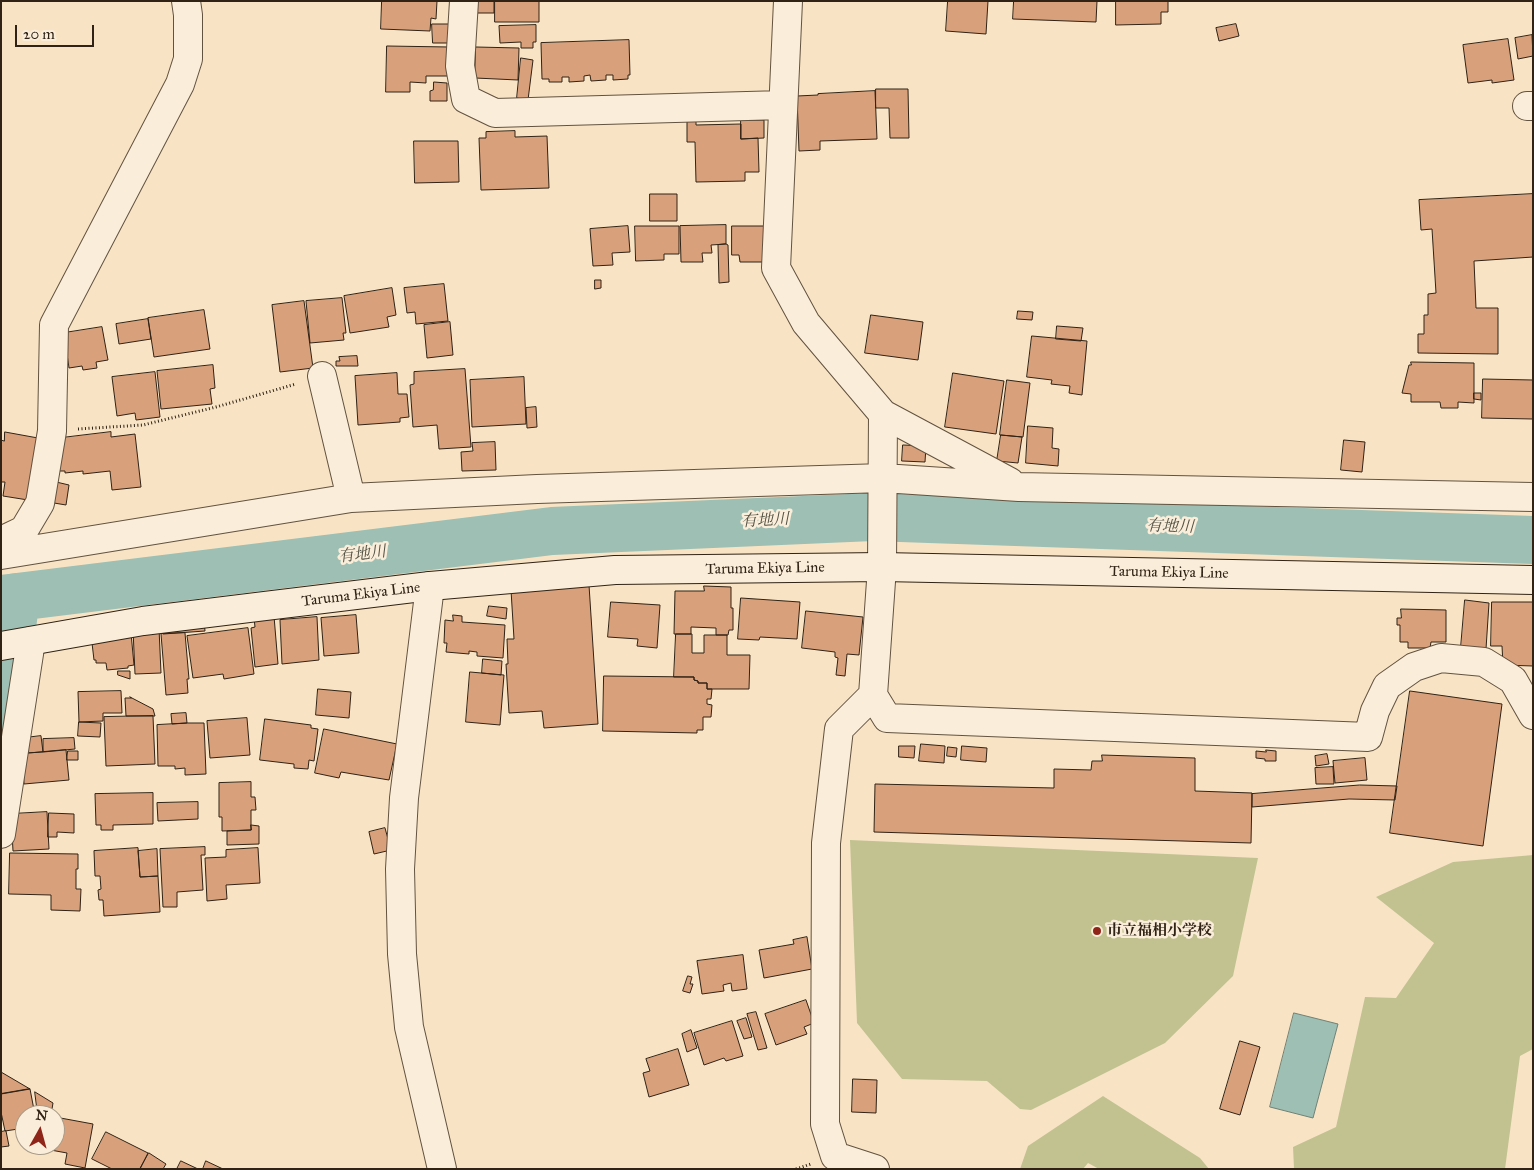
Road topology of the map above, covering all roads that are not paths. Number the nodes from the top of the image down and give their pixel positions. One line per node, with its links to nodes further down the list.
1 (186, 1): 11 (street)
2 (464, 1): 4 (street)
3 (788, 1): 4 (street)
4 (783, 105): 6 (street)
5 (322, 376): 10 (street)
6 (883, 414): 7 (street); 8 (street)
7 (884, 478): 8 (street); 10 (street); 13 (street)
8 (1019, 487): 9 (street)
9 (1533, 497)
10 (351, 498): 12 (street)
11 (1, 541)
12 (1, 555)
13 (882, 567): 14 (street, Taruma Ekiya Line); 15 (street, Taruma Ekiya Line); 17 (street)
14 (1533, 580)
15 (430, 586): 16 (street, Taruma Ekiya Line); 20 (street)
16 (19, 643): 19 (street)
17 (873, 696): 18 (street); 21 (street)
18 (1533, 714)
19 (1, 834)
20 (442, 1169)
21 (874, 1169)

